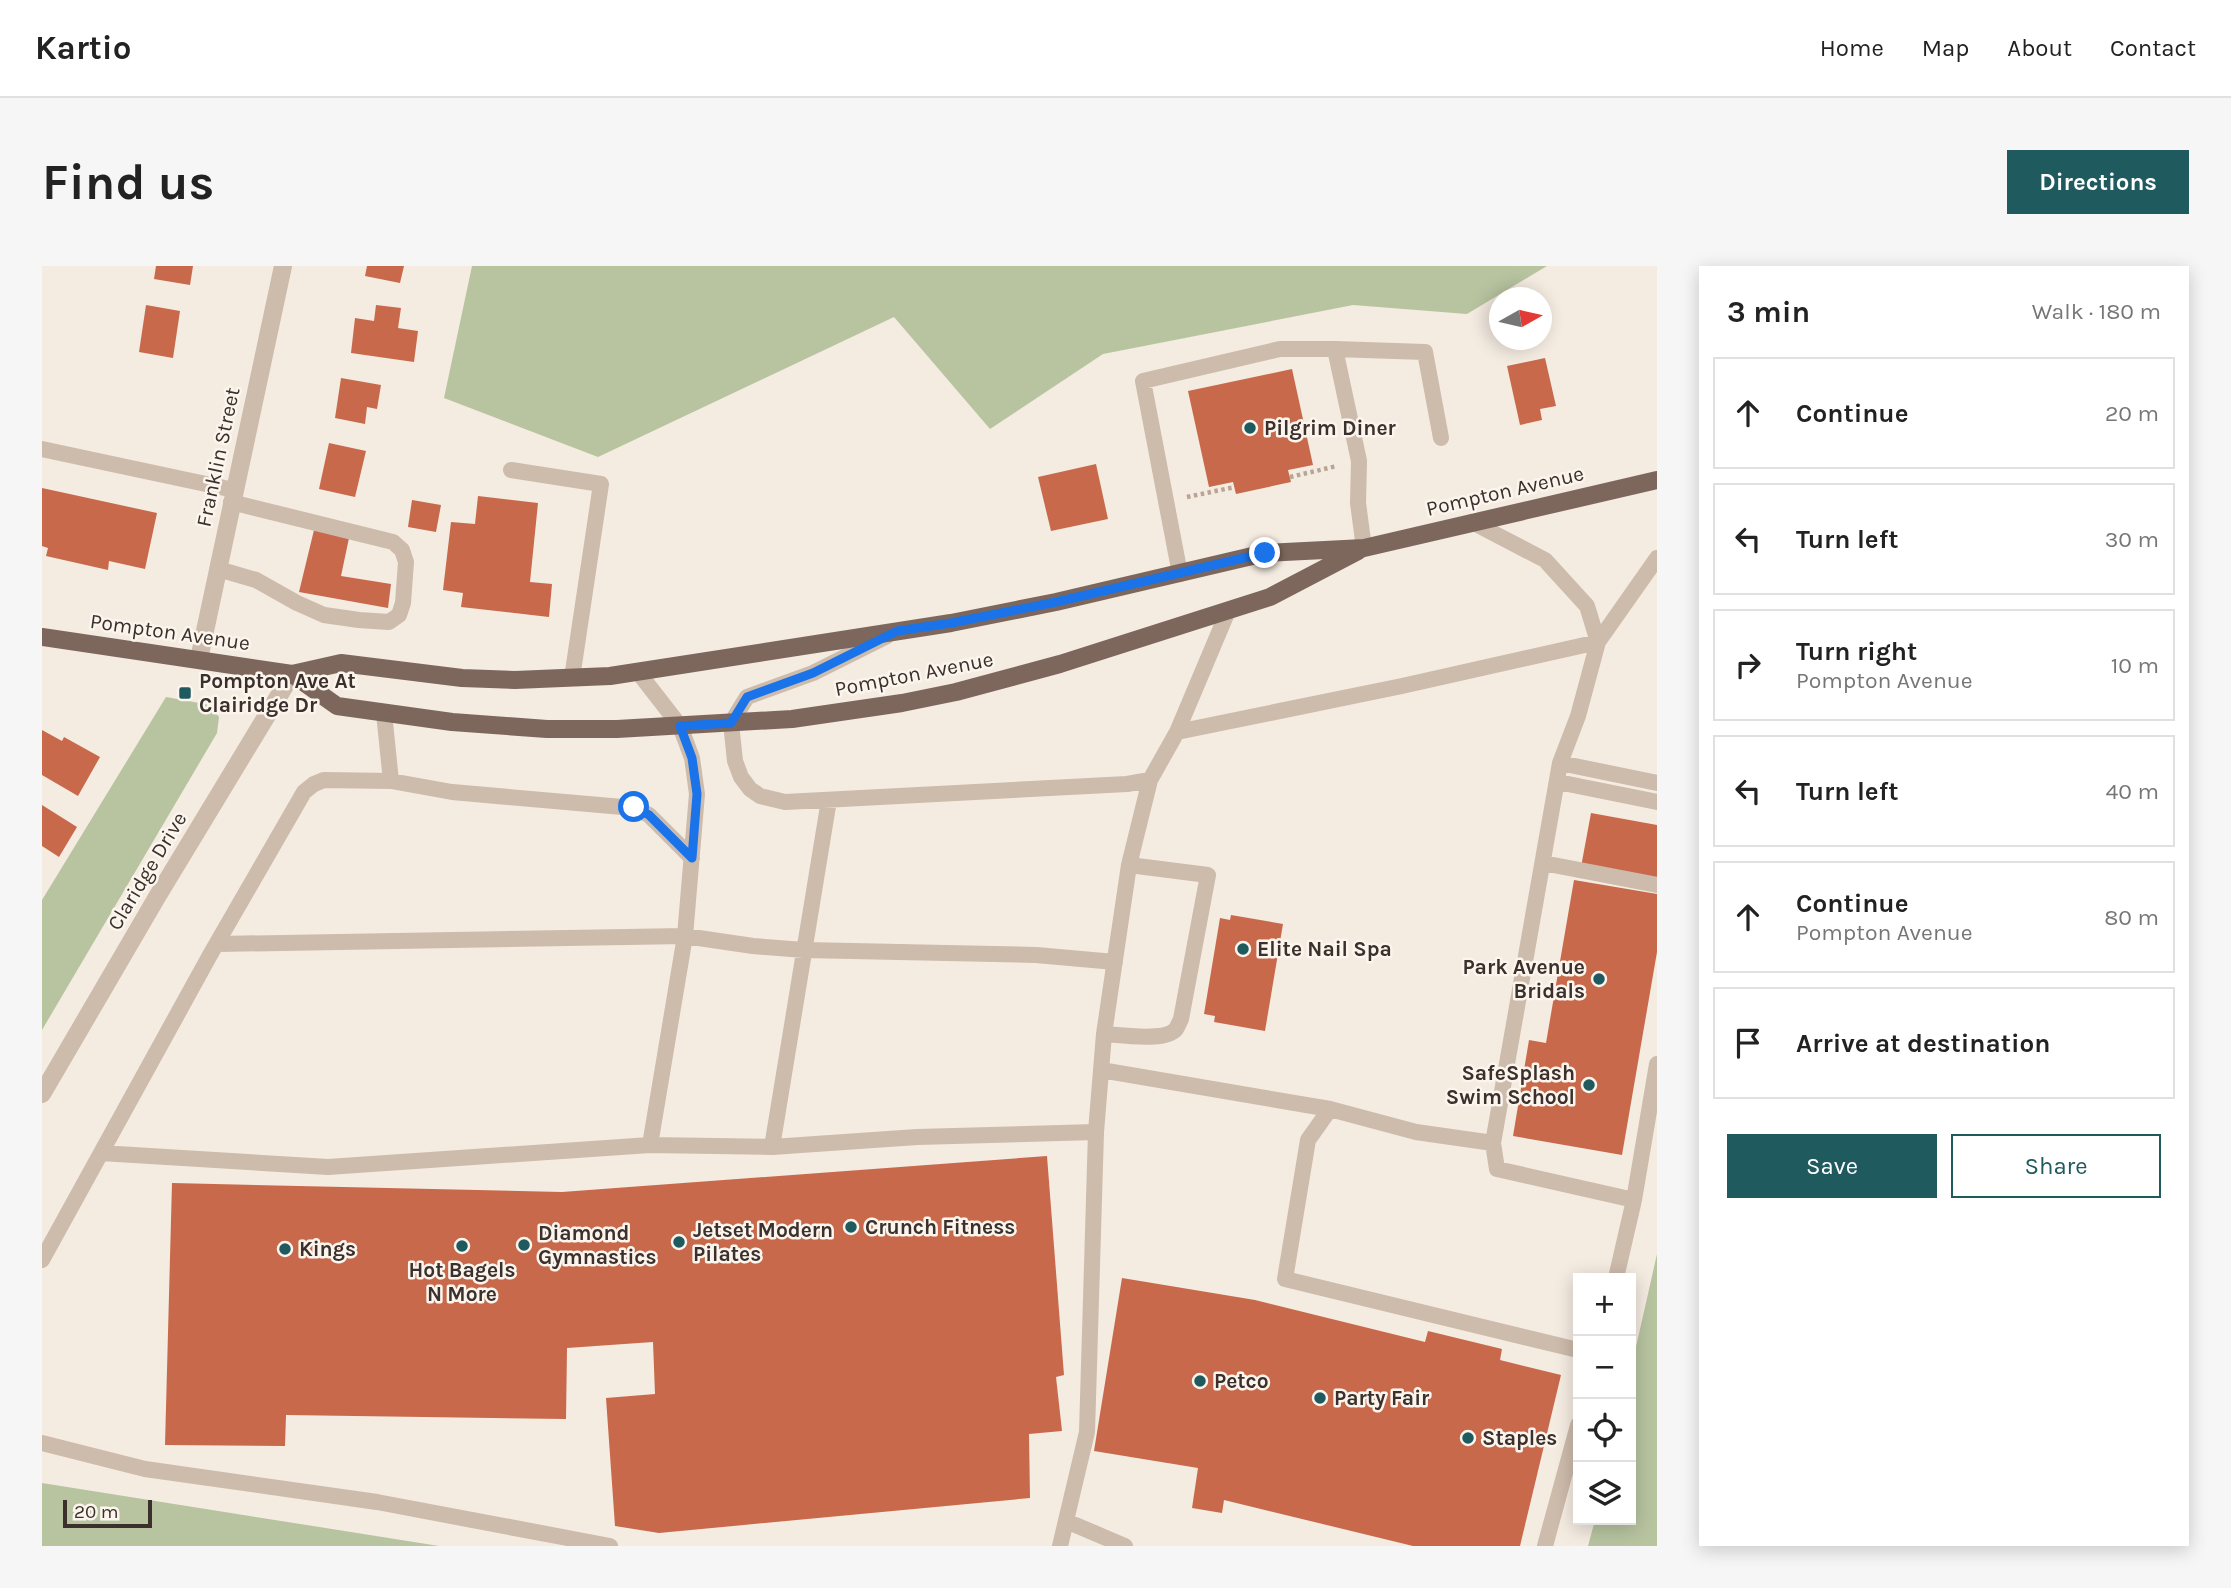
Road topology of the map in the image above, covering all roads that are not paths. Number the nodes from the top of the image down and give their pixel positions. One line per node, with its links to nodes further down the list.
1 (283, 266): 7 (street, Franklin Street)
2 (1335, 349): 3 (lane); 9 (lane); 12 (lane)
3 (1441, 438)
4 (42, 449): 7 (lane)
5 (511, 470): 20 (lane)
6 (1657, 480): 8 (main road, Pompton Avenue)
7 (233, 496): 11 (street, Franklin Street); 11 (lane)
8 (1472, 522): 9 (main road, Pompton Avenue); 16 (lane)
9 (1364, 548): 12 (main road, Pompton Avenue); 13 (main road, Pompton Avenue)
10 (1657, 558): 16 (lane)
11 (218, 569): 17 (street, Franklin Street)
12 (1180, 574): 14 (main road, Pompton Avenue)
13 (1228, 611): 22 (main road, Pompton Avenue); 24 (lane)
14 (897, 631): 18 (main road, Pompton Avenue); 22 (lane)
15 (42, 637): 17 (main road, Pompton Avenue)
16 (1598, 642): 24 (lane); 25 (lane)
17 (199, 659): 19 (main road, Pompton Avenue)
18 (638, 672): 20 (main road, Pompton Avenue); 23 (lane)
19 (292, 674): 20 (main road, Pompton Avenue); 21 (main road, Pompton Avenue); 43 (street, Claridge Drive)
20 (572, 678)
21 (384, 713): 23 (main road, Pompton Avenue); 27 (lane)
22 (731, 723): 23 (main road, Pompton Avenue); 30 (lane)
23 (680, 726): 32 (lane)
24 (1177, 732): 26 (lane)
25 (1560, 763): 28 (lane); 29 (lane)
26 (1150, 780): 30 (lane); 34 (lane)
27 (391, 781): 32 (lane); 37 (lane)
28 (1558, 782): 31 (lane); 33 (lane)
29 (1657, 783)
30 (829, 800): 38 (lane)
31 (1657, 802)
32 (692, 858): 36 (lane)
33 (1543, 863): 35 (lane); 46 (lane)
34 (1129, 865): 39 (lane); 40 (lane)
35 (1657, 885)
36 (685, 936): 37 (lane); 38 (lane); 47 (lane)
37 (218, 944): 49 (lane)
38 (804, 950): 39 (lane); 48 (lane)
39 (1115, 962): 40 (lane)
40 (1104, 1034): 42 (lane)
41 (1657, 1064): 50 (lane)
42 (1101, 1070): 44 (lane); 45 (lane)
43 (42, 1094)
44 (1330, 1109): 46 (lane); 53 (lane)
45 (1096, 1132): 48 (lane); 56 (lane)
46 (1493, 1143): 50 (lane)
47 (650, 1145): 48 (lane); 49 (lane)
48 (772, 1147)
49 (101, 1153): 51 (lane)
50 (1634, 1200): 52 (lane)
51 (42, 1260)
52 (1617, 1273)
53 (1573, 1349)
54 (42, 1443): 57 (lane)
55 (1573, 1443): 60 (lane)
56 (1066, 1521): 58 (lane); 59 (lane)
57 (610, 1546)
58 (1060, 1546)
59 (1125, 1546)
60 (1545, 1546)

